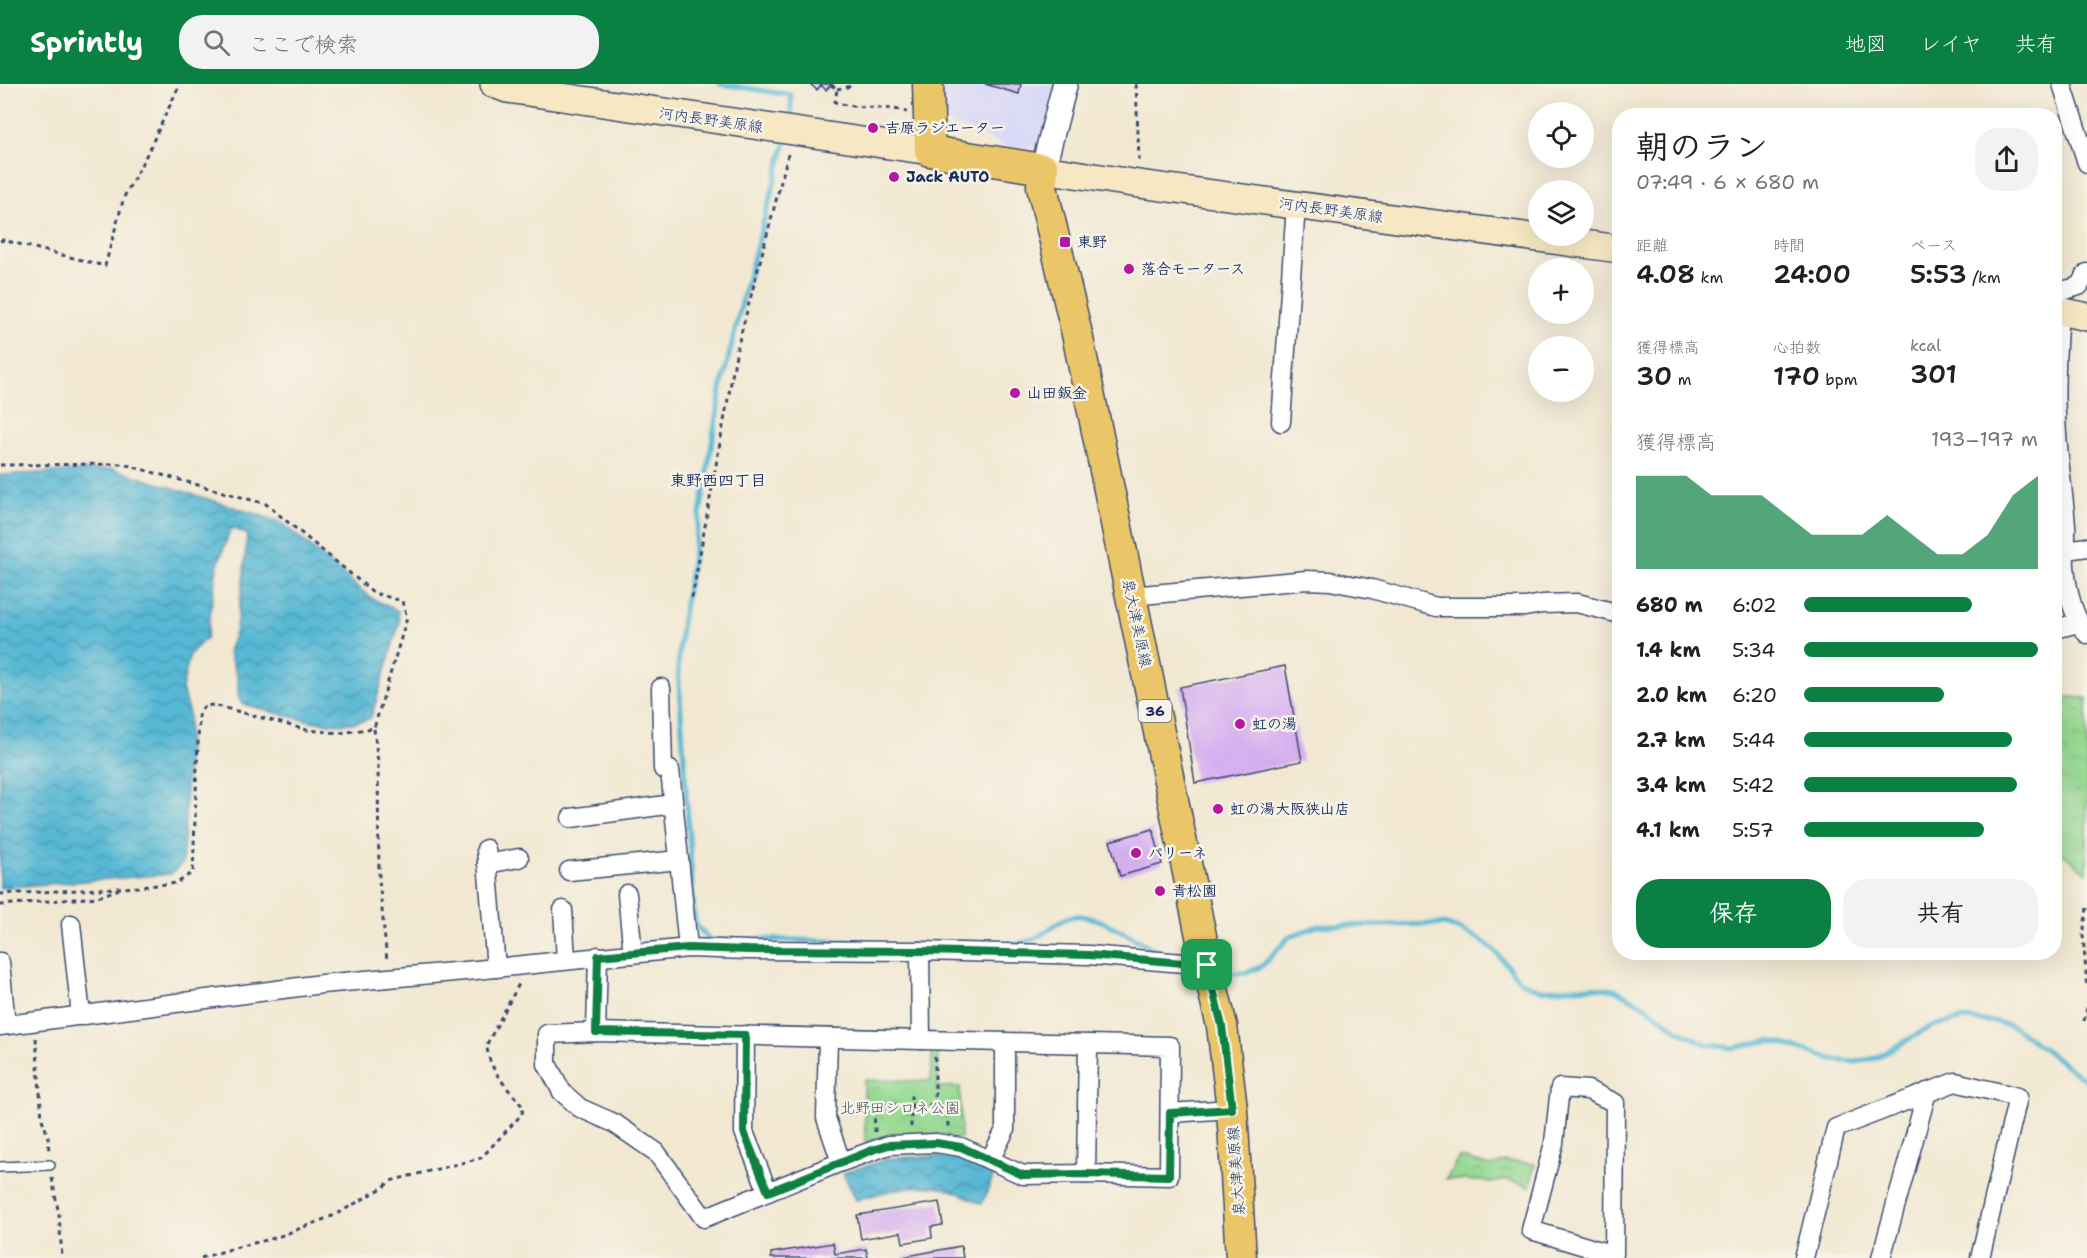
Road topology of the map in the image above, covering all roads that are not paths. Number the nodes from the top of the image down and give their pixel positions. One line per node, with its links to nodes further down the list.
1 (494, 84): 5 (main road, 河内長野美原線)
2 (928, 84): 5 (main road)
3 (1065, 84): 7 (street)
4 (2062, 84): 6 (street)
5 (930, 151): 7 (main road)
6 (2087, 163)
7 (1043, 169): 8 (main road, 河内長野美原線); 18 (main road, 泉大津美原線 / 36)
8 (1296, 205): 9 (main road, 河内長野美原線); 14 (street)
9 (1612, 248)
10 (2084, 281): 11 (street)
11 (2062, 291)
12 (2062, 307): 13 (main road)
13 (2087, 317)
14 (1281, 422)
15 (2062, 490): 17 (street)
16 (2087, 547): 17 (street)
17 (2066, 550): 20 (street)
18 (1131, 596): 19 (street); 37 (main road, 泉大津美原線 / 36)
19 (1612, 612)
20 (2082, 628): 21 (street)
21 (2062, 629)
22 (661, 688): 23 (street)
23 (673, 804): 24 (street); 26 (street)
24 (571, 818)
25 (519, 858): 38 (street)
26 (679, 860): 27 (street); 31 (street)
27 (569, 871)
28 (627, 894): 33 (street)
29 (563, 910): 35 (street)
30 (67, 936): 39 (street)
31 (688, 948): 32 (street); 33 (street)
32 (920, 951): 37 (street); 44 (street)
33 (633, 954): 34 (street)
34 (598, 956): 35 (street); 41 (street)
35 (566, 960): 38 (street)
36 (0, 962): 40 (street)
37 (1207, 965): 48 (main road, 泉大津美原線 / 36)
38 (496, 968): 39 (street)
39 (81, 1016): 40 (street)
40 (3, 1025)
41 (596, 1032): 42 (street); 55 (street)
42 (745, 1035): 43 (street); 55 (street)
43 (828, 1038): 44 (street); 51 (street)
44 (928, 1040): 45 (street)
45 (1005, 1042): 46 (street); 50 (street)
46 (1088, 1044): 49 (street); 54 (street)
47 (1927, 1092): 58 (street); 59 (street); 60 (street)
48 (1232, 1109): 49 (street); 57 (main road, 泉大津美原線 / 36)
49 (1170, 1113): 54 (street)
50 (990, 1160): 51 (street); 54 (street)
51 (842, 1161): 55 (street)
52 (50, 1165): 53 (lane)
53 (0, 1167)
54 (1086, 1174)
55 (768, 1192)
56 (1569, 1250): 56 (street)
57 (1241, 1258)
58 (1804, 1258)
59 (1881, 1258)
60 (1980, 1258)

